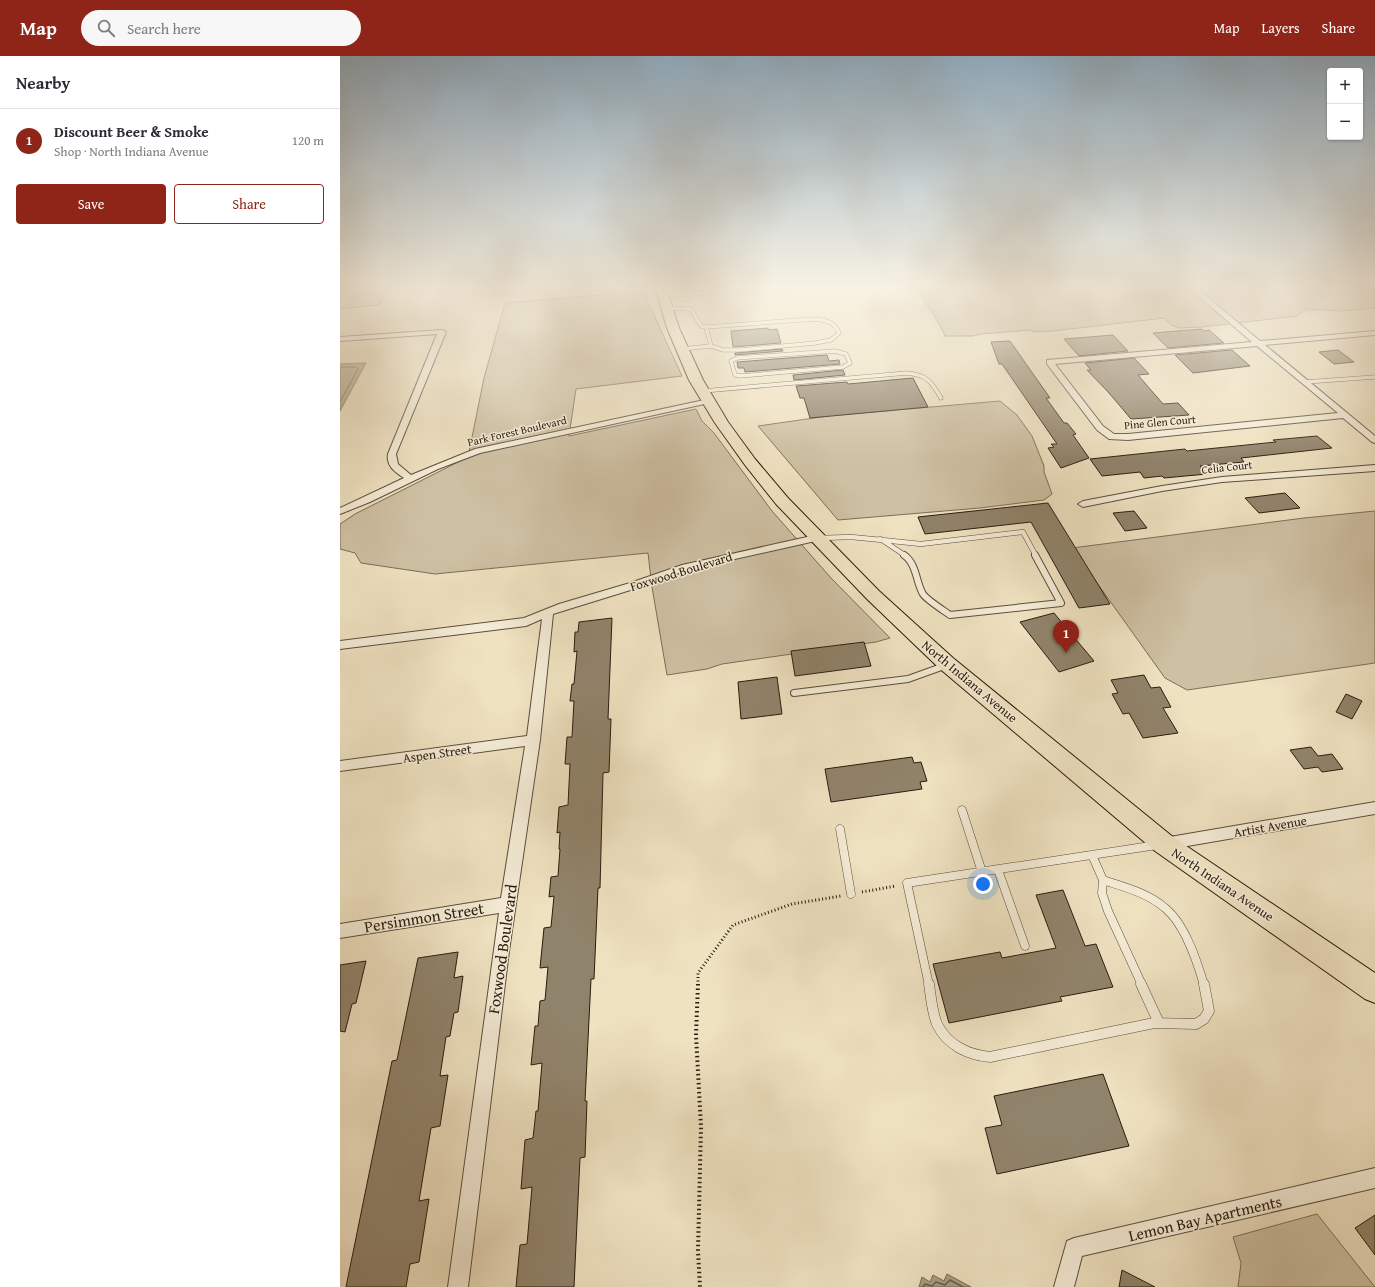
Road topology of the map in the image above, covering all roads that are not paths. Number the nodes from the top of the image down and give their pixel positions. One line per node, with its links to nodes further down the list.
1 (437, 344): 17 (street)
2 (680, 344): 7 (main road, North Indiana Avenue)
3 (800, 344): 6 (lane)
4 (1242, 344): 14 (street, Pine Glen Court)
5 (1260, 344): 10 (street)
6 (711, 346): 7 (lane)
7 (682, 349): 12 (main road, North Indiana Avenue)
8 (767, 374): 8 (lane); 11 (lane)
9 (1375, 377): 10 (lane)
10 (1305, 382): 14 (street)
11 (769, 384): 12 (lane); 13 (lane)
12 (706, 396): 17 (street, Park Forest Boulevard); 20 (main road, North Indiana Avenue)
13 (941, 398)
14 (1345, 415): 15 (street)
15 (1375, 440)
16 (1375, 468): 18 (street, Celia Court)
17 (410, 478): 19 (street, Park Forest Boulevard)
18 (1083, 504)
19 (340, 511)
20 (816, 538): 21 (lane); 22 (street, Foxwood Boulevard); 24 (main road, North Indiana Avenue)
21 (880, 540): 21 (lane)
22 (548, 612): 23 (street, Foxwood Boulevard); 26 (street, Foxwood Boulevard)
23 (340, 645)
24 (948, 664): 25 (lane); 31 (main road, North Indiana Avenue)
25 (794, 693)
26 (534, 740): 27 (street, Aspen Street); 37 (street, Foxwood Boulevard)
27 (340, 766)
28 (1375, 808): 31 (street, Artist Avenue)
29 (962, 810): 34 (lane)
30 (840, 829): 36 (lane)
31 (1164, 844): 32 (lane); 40 (main road, North Indiana Avenue)
32 (1092, 855): 33 (lane); 35 (lane)
33 (998, 870): 34 (lane); 39 (lane)
34 (982, 872): 41 (lane)
35 (1102, 880): 41 (lane); 41 (lane)
36 (851, 894)
37 (508, 904): 38 (street, Persimmon Street); 43 (street, Foxwood Boulevard)
38 (340, 931)
39 (1025, 946)
40 (1375, 988)
41 (1158, 1023)
42 (1375, 1178): 44 (street, Lemon Bay Apartments)
43 (458, 1287)
44 (1064, 1287)

